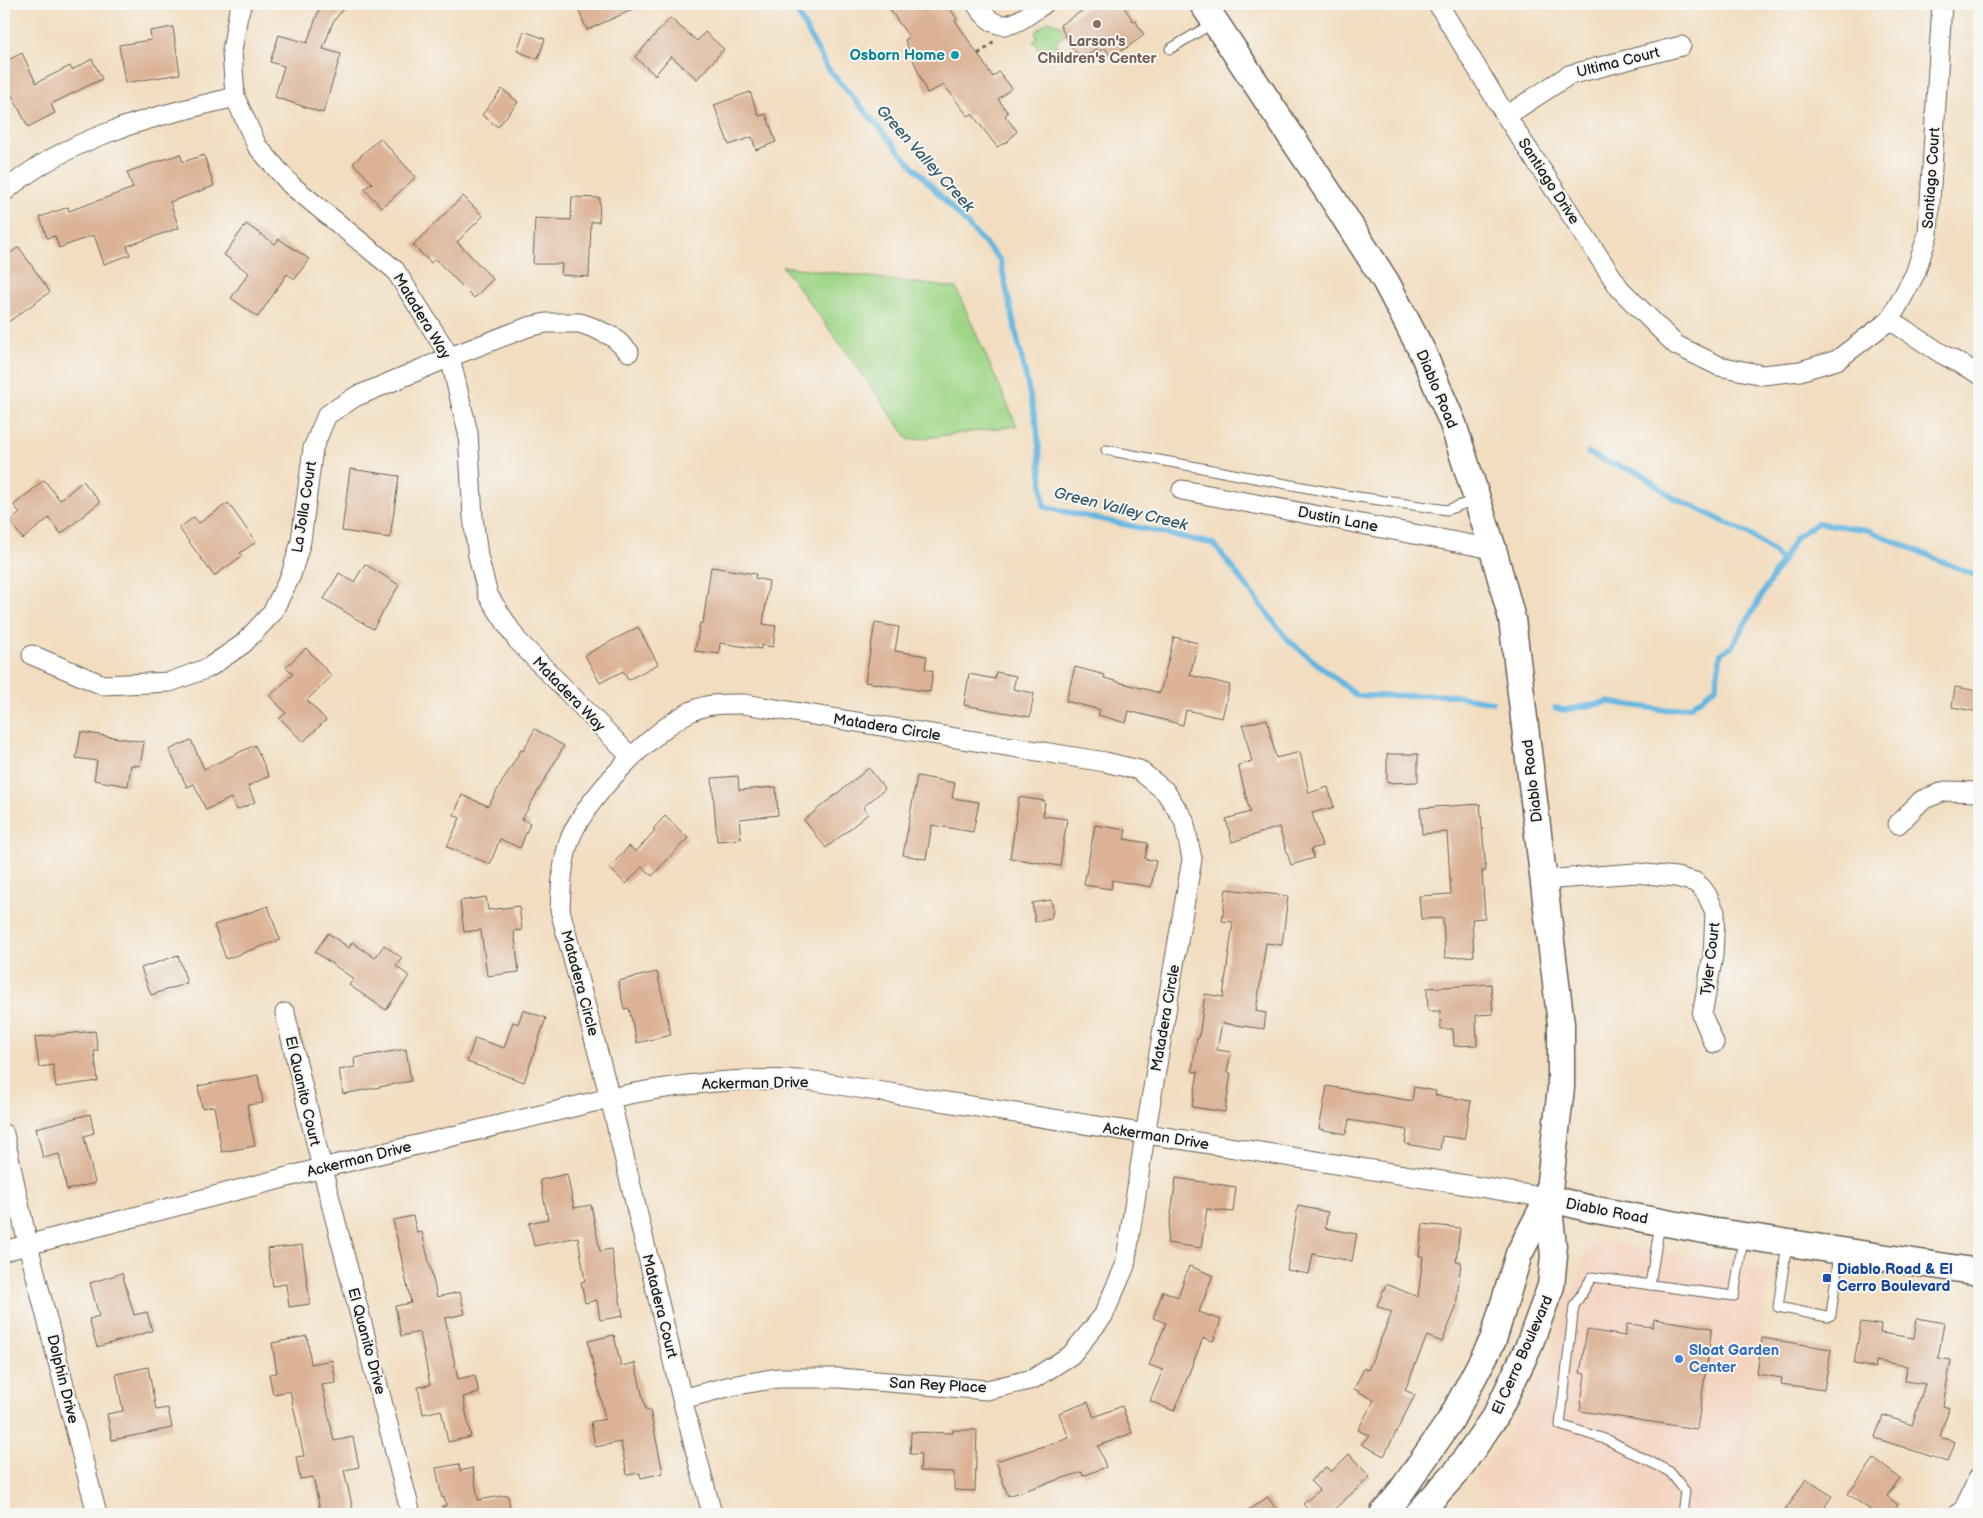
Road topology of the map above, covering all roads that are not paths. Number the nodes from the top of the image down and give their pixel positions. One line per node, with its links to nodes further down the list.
1 (242, 4): 9 (street, Matadera Way)
2 (976, 4): 3 (street)
3 (1044, 4)
4 (1438, 4): 10 (street, Santiago Drive)
5 (1942, 4): 12 (street, Santiago Court)
6 (1209, 13): 8 (lane); 19 (street, Diablo Road)
7 (1681, 46): 10 (street, Ultima Court)
8 (1170, 49)
9 (235, 97): 11 (street); 15 (street, Matadera Way)
10 (1506, 116): 13 (street, Santiago Drive)
11 (4, 192)
12 (1890, 320): 13 (street, Santiago Court); 16 (street)
13 (1676, 346)
14 (629, 352): 15 (street, La Jolla Court)
15 (450, 357): 21 (street, La Jolla Court); 22 (street, Matadera Way)
16 (1979, 374)
17 (1106, 450): 19 (lane)
18 (1182, 490): 20 (street, Dustin Lane)
19 (1477, 499): 20 (street, Diablo Road)
20 (1493, 549): 25 (street, Diablo Road)
21 (32, 655)
22 (631, 757): 28 (street, Matadera Circle); 30 (street, Matadera Circle)
23 (1979, 792): 24 (street)
24 (1898, 824)
25 (1543, 880): 27 (street, Tyler Court); 32 (street, Diablo Road)
26 (284, 1013): 31 (street, El Quanito Court)
27 (1714, 1043)
28 (610, 1098): 30 (street, Ackerman Drive); 31 (street, Ackerman Drive); 41 (street, Matadera Court)
29 (4, 1134): 36 (street, Dolphin Drive)
30 (1145, 1135): 32 (street, Ackerman Drive); 41 (street, San Rey Place)
31 (322, 1168): 36 (street, Ackerman Drive); 44 (street, El Quanito Drive)
32 (1548, 1198): 33 (street, Diablo Road); 46 (street); 47 (street, El Cerro Boulevard)
33 (1660, 1222): 34 (street, Diablo Road); 40 (lane)
34 (1744, 1237): 35 (street, Diablo Road); 40 (lane)
35 (1788, 1243): 38 (street, Diablo Road); 38 (lane)
36 (28, 1245): 37 (street, Ackerman Drive); 43 (street, Dolphin Drive)
37 (4, 1251)
38 (1839, 1251): 39 (street, Diablo Road)
39 (1979, 1272)
40 (1650, 1285): 48 (lane)
41 (682, 1399): 45 (street, Matadera Court)
42 (1979, 1477): 49 (street)
43 (97, 1514)
44 (411, 1514)
45 (712, 1514)
46 (1383, 1514)
47 (1418, 1514)
48 (1682, 1514)
49 (1957, 1514)

